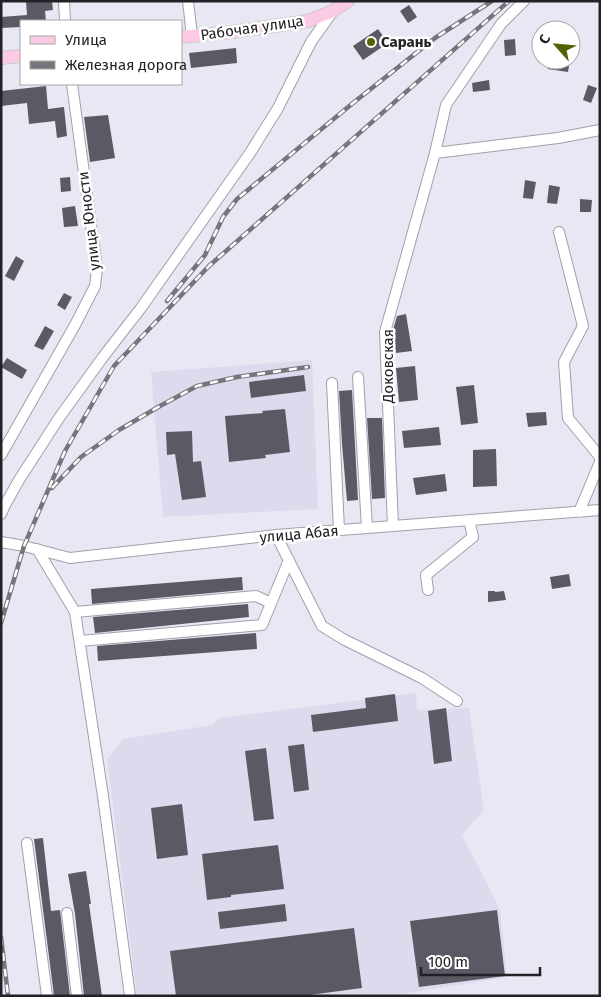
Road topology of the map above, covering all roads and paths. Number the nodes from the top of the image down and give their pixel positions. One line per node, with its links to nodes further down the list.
1 (64, 1): 6 (street)
2 (188, 1): 7 (street)
3 (348, 1): 5 (main road, Рабочая улица)
4 (524, 1): 12 (street, Доковская)
5 (333, 11): 7 (main road, Рабочая улица); 21 (street)
6 (65, 20)
7 (186, 36)
8 (20, 56): 9 (main road)
9 (1, 58)
10 (72, 85): 16 (street, улица Юности)
11 (600, 130): 12 (street)
12 (436, 153): 23 (street, Доковская)
13 (559, 232): 17 (street)
14 (358, 378): 24 (street)
15 (332, 383): 25 (street)
16 (1, 454)
17 (600, 457)
18 (600, 462): 20 (street)
19 (600, 510): 20 (street, улица Абая)
20 (579, 512): 22 (street, улица Абая)
21 (1, 514)
22 (469, 520): 23 (street, улица Абая); 30 (street)
23 (393, 526): 24 (street, улица Абая)
24 (367, 528): 25 (street, улица Абая)
25 (339, 530): 26 (street, улица Абая)
26 (276, 535): 28 (street, улица Абая); 29 (street)
27 (1, 542): 28 (street, улица Абая)
28 (37, 549): 32 (street)
29 (289, 560): 31 (street); 34 (street)
30 (428, 590)
31 (271, 603): 32 (street); 33 (street)
32 (75, 612): 33 (street)
33 (80, 641): 39 (street)
34 (457, 701)
35 (27, 844): 37 (street)
36 (67, 913): 38 (street)
37 (47, 996)
38 (77, 996)
39 (130, 996)

